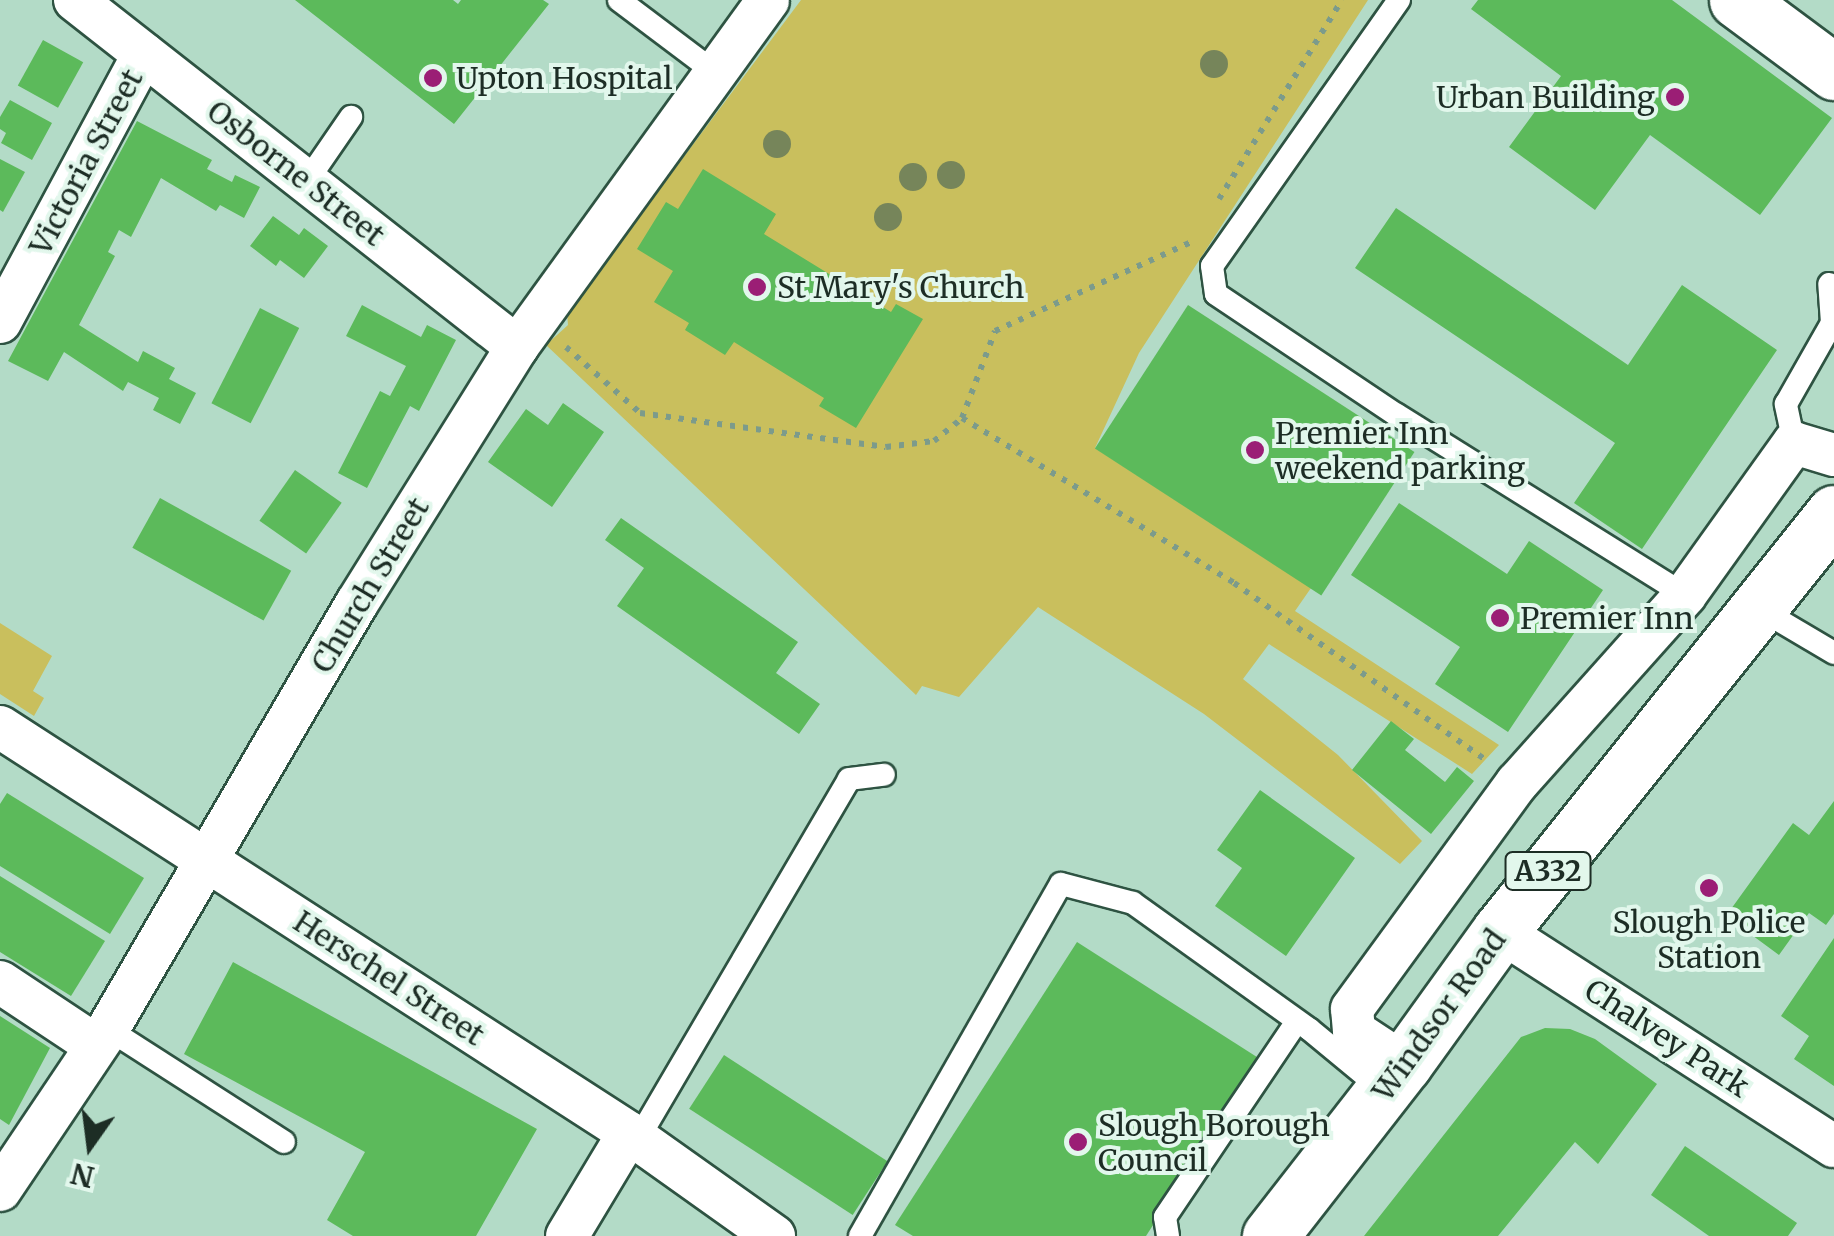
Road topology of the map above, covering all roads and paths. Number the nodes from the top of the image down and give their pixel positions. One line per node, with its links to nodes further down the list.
1 (75, 0): 7 (street, Osborne Street)
2 (619, 0): 9 (lane)
3 (768, 0): 9 (street, Church Street)
4 (1342, 0): 12 (path)
5 (1399, 0): 21 (lane)
6 (1737, 0): 8 (main road)
7 (144, 54): 11 (street, Osborne Street); 15 (street, Victoria Street)
8 (1834, 72)
9 (716, 73): 16 (street, Church Street)
10 (351, 117): 11 (lane)
11 (306, 182): 16 (street, Osborne Street)
12 (1216, 204)
13 (1197, 239): 17 (path)
14 (1829, 284): 18 (lane)
15 (0, 322)
16 (537, 343): 17 (path); 27 (street, Church Street)
17 (962, 418): 26 (path)
18 (1794, 443): 19 (street); 21 (street)
19 (1834, 456)
20 (1827, 537): 22 (main road, Windsor Road / A332)
21 (1684, 594): 26 (street)
22 (1758, 608): 23 (lane); 28 (main road, Windsor Road / A332)
23 (1834, 652)
24 (0, 727): 27 (street, Herschel Street)
25 (884, 775): 33 (lane)
26 (1517, 783): 32 (street)
27 (208, 862): 31 (street, Church Street); 33 (street, Herschel Street)
28 (1500, 931): 32 (main road, Windsor Road / A332); 35 (street, Chalvey Park)
29 (0, 982): 31 (street)
30 (1297, 1021): 32 (lane); 39 (lane); 40 (lane)
31 (102, 1037): 34 (lane); 36 (street, Church Street)
32 (1394, 1078): 41 (main road, Windsor Road / A332)
33 (634, 1136): 37 (street); 38 (street, Herschel Street)
34 (284, 1142)
35 (1834, 1146)
36 (0, 1190)
37 (567, 1236)
38 (774, 1236)
39 (860, 1236)
40 (1168, 1236)
41 (1270, 1236)

